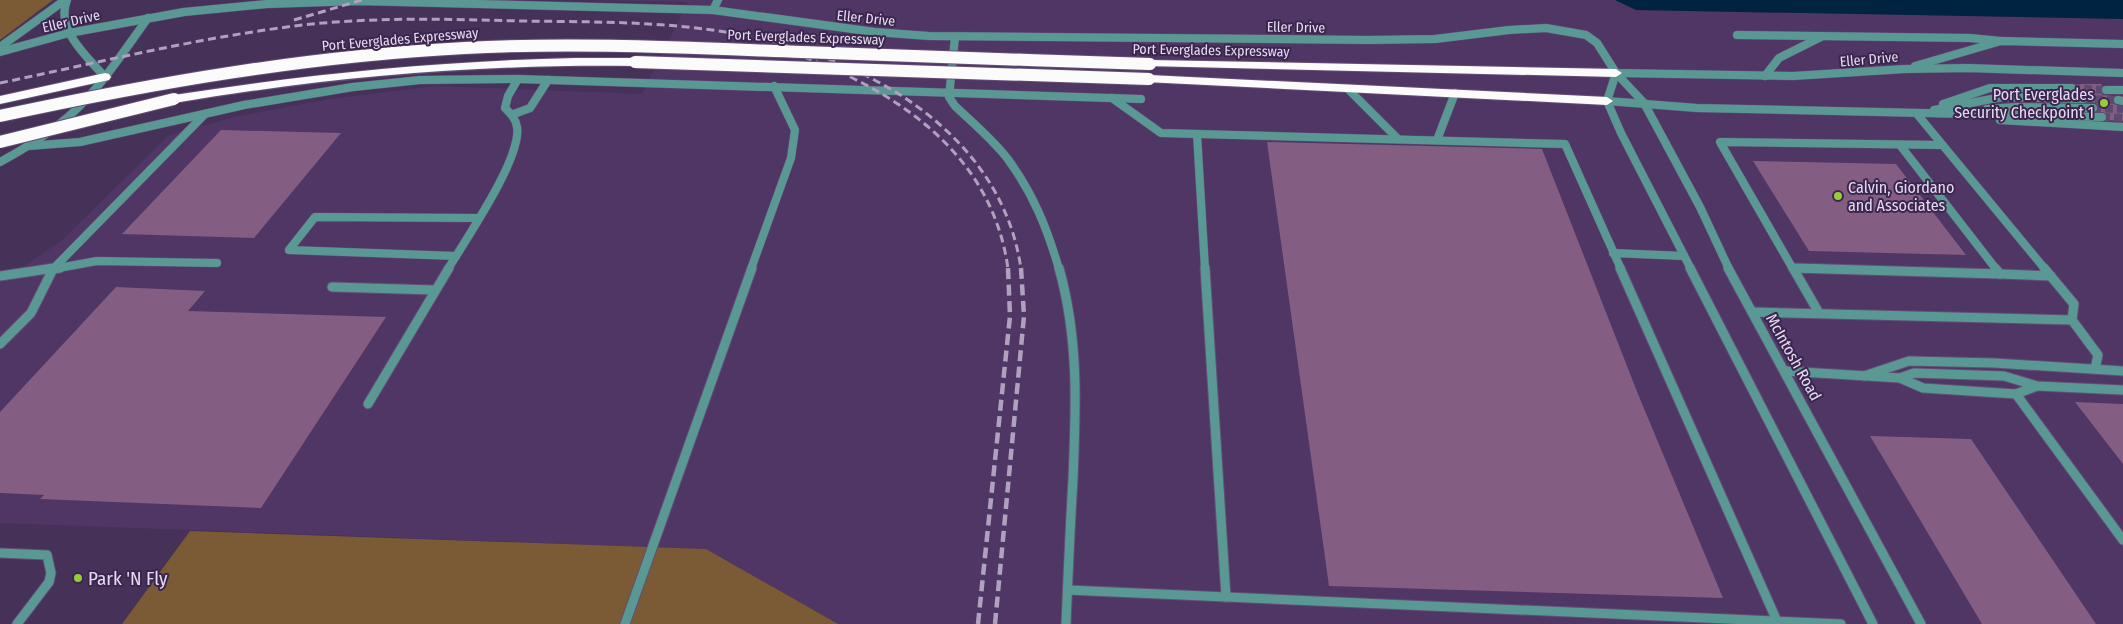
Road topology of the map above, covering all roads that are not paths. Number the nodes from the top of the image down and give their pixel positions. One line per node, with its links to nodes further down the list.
1 (66, 0): 5 (street); 11 (street)
2 (718, 0): 3 (street)
3 (713, 10): 4 (street, Eller Drive); 7 (street, Eller Drive)
4 (148, 18): 5 (street, Eller Drive); 17 (street)
5 (69, 33): 12 (street, Eller Drive); 17 (street)
6 (1737, 35): 8 (street)
7 (955, 36): 14 (street, Eller Drive); 25 (street)
8 (1824, 36): 9 (street); 16 (street)
9 (2001, 41): 10 (street); 13 (street)
10 (2123, 44)
11 (0, 47)
12 (0, 52)
13 (1905, 69): 15 (street, Eller Drive); 16 (street, Eller Drive)
14 (1616, 73): 16 (street, Eller Drive); 32 (street); 33 (street, Eller Drive); 38 (highway, Port Everglades Expressway, bridge)
15 (2123, 73)
16 (1765, 76)
17 (105, 77): 31 (highway); 48 (street)
18 (518, 79): 19 (street); 35 (street); 36 (street)
19 (548, 80): 20 (street); 36 (street)
20 (774, 86): 25 (street); 81 (street)
21 (2072, 88): 37 (street)
22 (1348, 90): 26 (highway, Port Everglades Expressway); 28 (highway, Port Everglades Expressway, bridge); 43 (street)
23 (2106, 90): 24 (street)
24 (2123, 90)
25 (948, 92): 27 (street); 77 (street)
26 (1455, 93): 32 (highway, Port Everglades Expressway); 44 (street)
27 (1112, 98): 29 (street); 42 (street)
28 (174, 99): 41 (highway, Port Everglades Expressway, bridge); 45 (highway, bridge)
29 (1141, 99)
30 (2083, 99): 37 (street)
31 (0, 100)
32 (1606, 101): 33 (street); 53 (street)
33 (1644, 104): 37 (street); 62 (street, McIntosh Road)
34 (2093, 108): 37 (street)
35 (205, 114): 48 (street); 56 (street)
36 (514, 114): 50 (street)
37 (1917, 114): 39 (street); 40 (street); 47 (street)
38 (0, 116)
39 (2102, 117)
40 (2123, 127)
41 (0, 134)
42 (1197, 134): 43 (street); 78 (street)
43 (1398, 139): 44 (street)
44 (1437, 140): 51 (street)
45 (0, 142)
46 (1900, 145): 47 (street); 55 (street); 57 (street)
47 (1942, 145): 59 (street)
48 (28, 146): 49 (street)
49 (0, 162)
50 (478, 218): 52 (street); 52 (street)
51 (1613, 253): 53 (street); 79 (street)
52 (456, 256): 61 (street)
53 (1684, 256): 84 (street)
54 (217, 263): 56 (street)
55 (1793, 268): 57 (street); 63 (street)
56 (53, 269): 58 (street); 65 (street)
57 (2000, 274): 59 (street)
58 (0, 276)
59 (2051, 276): 64 (street)
60 (332, 287): 61 (street)
61 (435, 290): 74 (street)
62 (1752, 312): 63 (street); 67 (street, McIntosh Road)
63 (1819, 313): 64 (street)
64 (2072, 320): 66 (street)
65 (0, 344)
66 (2095, 369): 68 (street); 69 (street)
67 (1784, 371): 69 (street); 85 (street, McIntosh Road)
68 (2123, 371)
69 (1864, 376): 70 (street)
70 (1900, 378): 71 (street); 73 (street)
71 (2037, 386): 72 (street); 73 (street)
72 (2123, 390)
73 (2016, 394): 75 (street)
74 (368, 404)
75 (2123, 540)
76 (0, 553): 80 (street)
77 (1068, 590): 78 (street); 82 (street)
78 (1226, 597): 79 (street)
79 (1777, 621): 83 (street)
80 (17, 624)
81 (625, 624)
82 (1066, 624)
83 (1841, 624)
84 (1873, 624)
85 (1921, 624)

